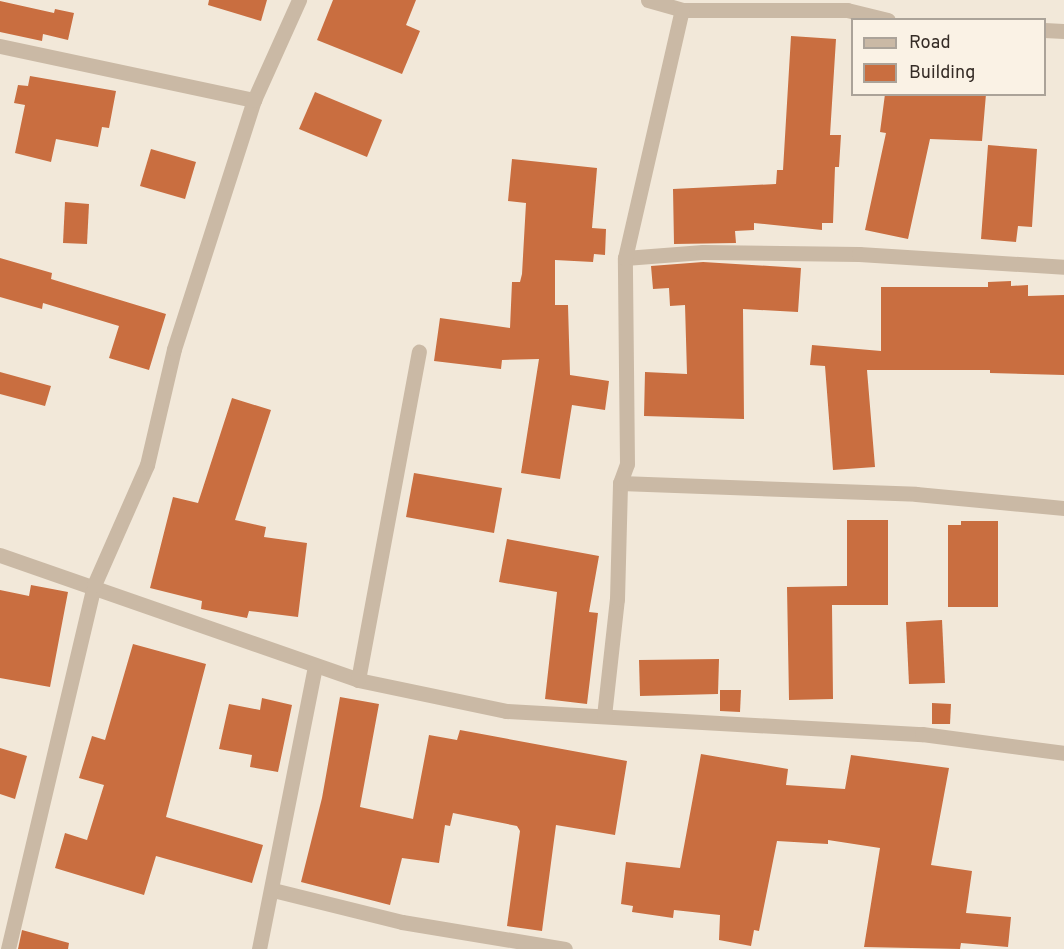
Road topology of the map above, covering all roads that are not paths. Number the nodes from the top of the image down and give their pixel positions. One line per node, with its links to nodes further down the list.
1 (299, 0): 9 (street)
2 (648, 0): 4 (street)
3 (849, 5): 4 (street); 5 (street)
4 (682, 10): 10 (street)
5 (883, 18)
6 (1046, 30): 7 (street)
7 (1064, 31)
8 (0, 46): 9 (street)
9 (254, 100): 16 (street)
10 (625, 258): 11 (street); 13 (street)
11 (1064, 267)
12 (419, 352): 18 (street)
13 (620, 483): 14 (street); 19 (street)
14 (1064, 508)
15 (0, 555): 16 (street)
16 (94, 585): 17 (street); 22 (street)
17 (315, 666): 18 (street); 21 (street)
18 (358, 680): 19 (street)
19 (604, 716): 20 (street)
20 (1064, 753)
21 (273, 890): 23 (street); 24 (street)
22 (8, 949)
23 (259, 949)
24 (565, 949)

